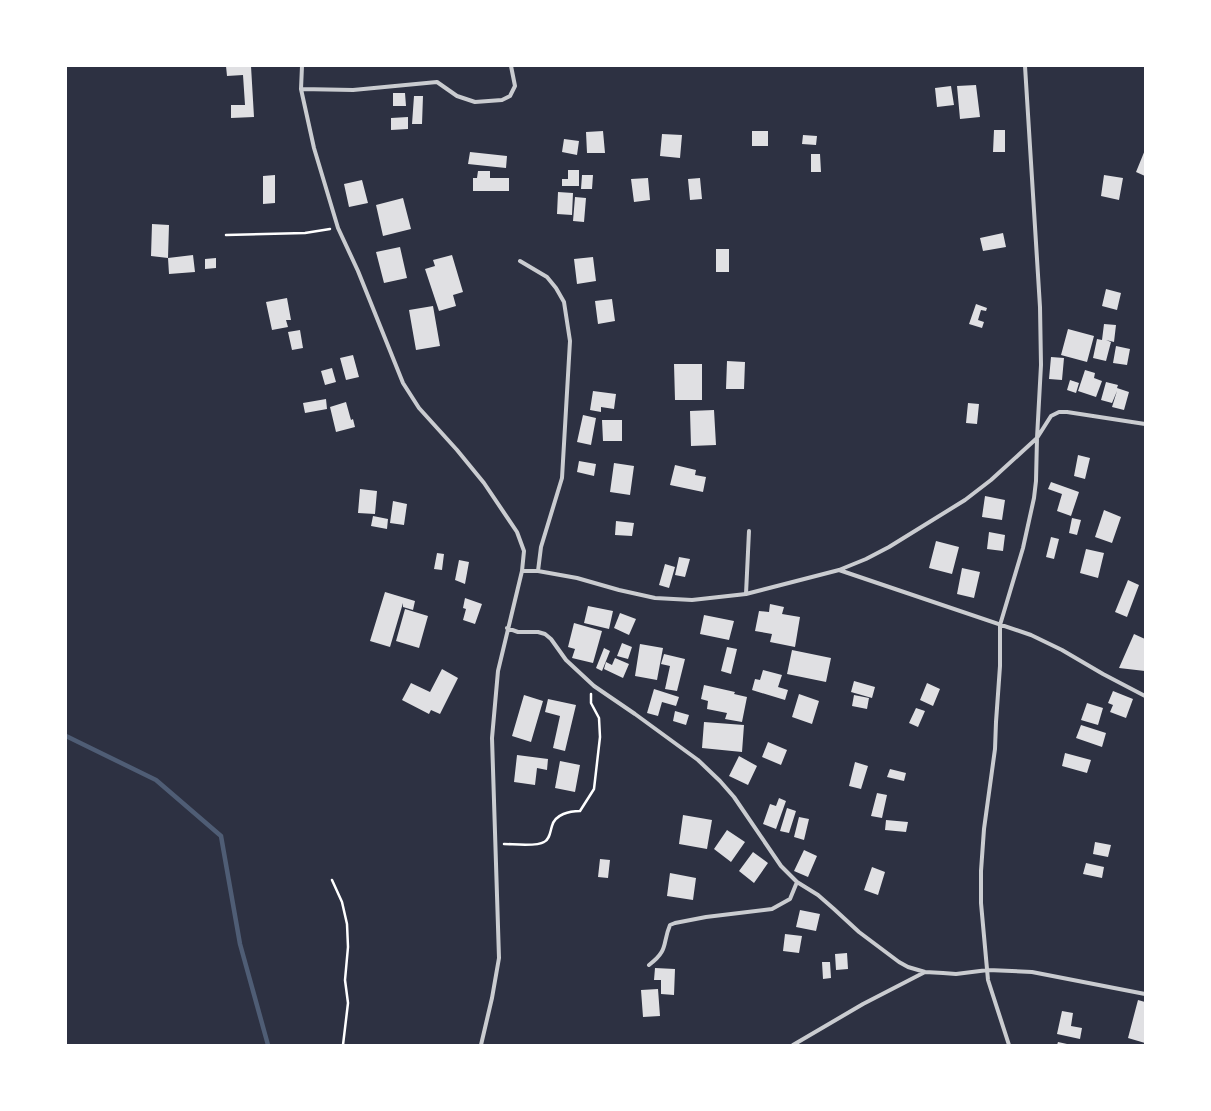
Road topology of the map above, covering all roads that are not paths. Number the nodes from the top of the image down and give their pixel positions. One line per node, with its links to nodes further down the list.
1 (302, 66): 4 (street)
2 (511, 66): 4 (street)
3 (1024, 66): 7 (street)
4 (302, 89): 10 (street)
5 (520, 261): 11 (street)
6 (1145, 424): 7 (street)
7 (1037, 438): 9 (street); 13 (street)
8 (749, 531): 12 (street)
9 (839, 570): 12 (street); 13 (street)
10 (522, 571): 11 (street); 14 (street)
11 (538, 572): 12 (street)
12 (746, 594)
13 (1000, 625): 15 (street); 18 (street)
14 (507, 628): 16 (street); 21 (street)
15 (1145, 696)
16 (797, 882): 17 (street); 19 (street)
17 (649, 965)
18 (988, 970): 19 (street); 20 (street); 23 (street)
19 (925, 972): 22 (street)
20 (1145, 994)
21 (481, 1045)
22 (793, 1045)
23 (1009, 1045)

